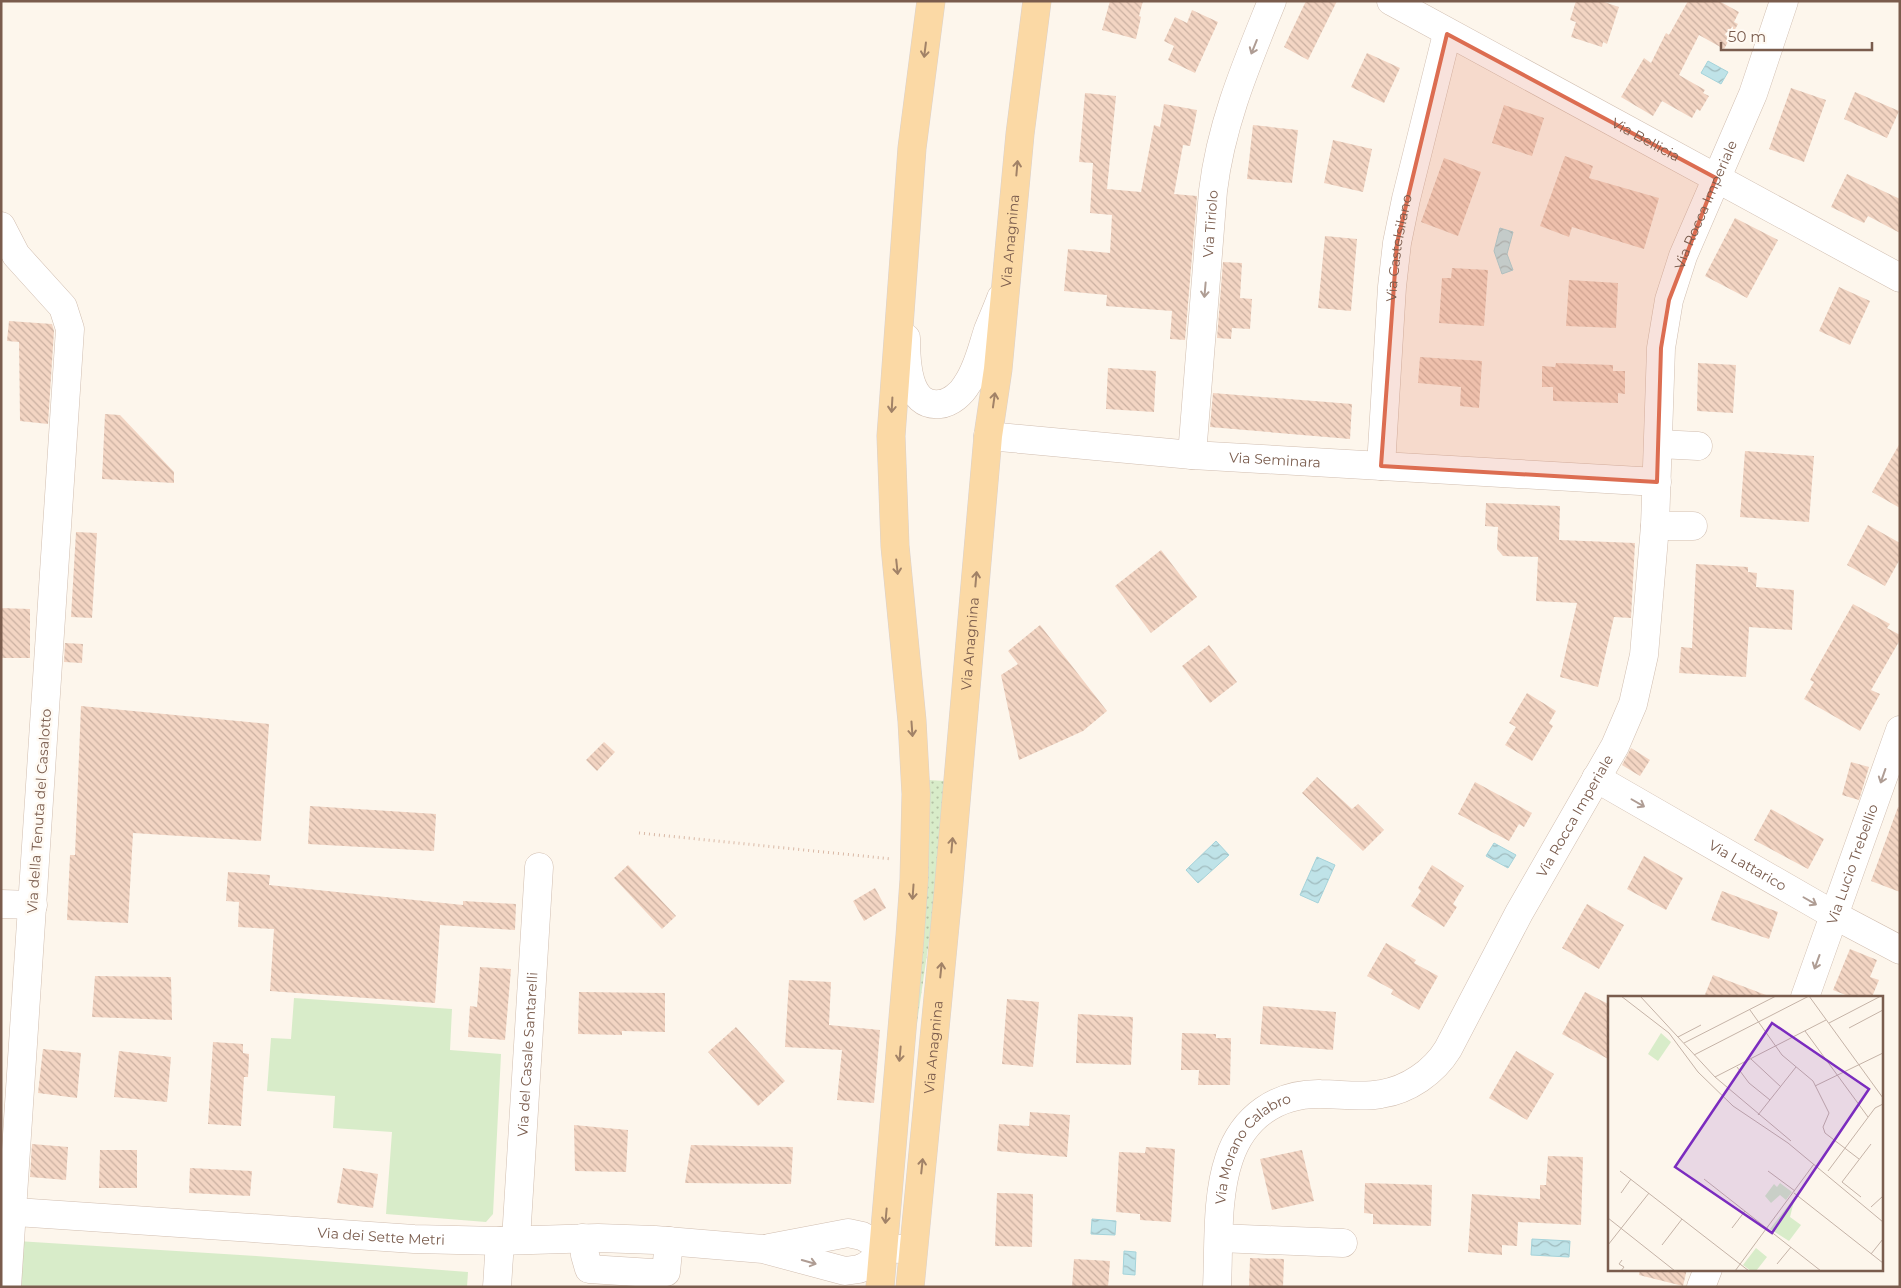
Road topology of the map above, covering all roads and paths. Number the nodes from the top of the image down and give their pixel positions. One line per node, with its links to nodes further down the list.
1 (931, 1): 9 (main road, one-way to 9)
2 (1037, 1): 11 (main road, Via Anagnina, one-way to 2)
3 (1272, 1): 15 (street, Via Tiriolo, one-way to 15)
4 (1391, 1): 6 (street, Via Bellicia)
5 (1784, 1): 7 (street, Via Rocca Imperiale)
6 (1447, 34): 7 (street, Via Bellicia); 16 (street, Via Castelsilano)
7 (1716, 178): 10 (street, Via Bellicia); 13 (street, Via Rocca Imperiale)
8 (1, 226): 26 (street, Via della Tenuta del Casalotto)
9 (905, 234): 11 (street); 23 (main road, one-way to 23)
10 (1900, 278)
11 (1006, 286): 12 (main road, Via Anagnina, one-way to 11)
12 (988, 436): 15 (street, Via Seminara); 37 (main road, Via Anagnina, one-way to 12)
13 (1658, 444): 14 (street); 17 (street, Via Rocca Imperiale)
14 (1698, 446)
15 (1192, 455): 16 (street, Via Seminara)
16 (1381, 466): 17 (street, Via Seminara)
17 (1657, 482): 18 (street, Via Rocca Imperiale)
18 (1655, 526): 19 (street); 21 (street, Via Rocca Imperiale)
19 (1693, 526)
20 (1900, 730): 27 (street, Via Lucio Trebellio, one-way to 27)
21 (1596, 778): 27 (street, Via Lattarico, one-way to 27); 30 (street, Via Rocca Imperiale)
22 (639, 832): 23 (path)
23 (915, 862): 35 (main road, one-way to 35)
24 (539, 867): 33 (street, Via del Casale Santarelli)
25 (1, 904): 26 (street)
26 (32, 905): 31 (street, Via della Tenuta del Casalotto)
27 (1834, 915): 28 (street, Via Lattarico); 29 (street, Via Lucio Trebellio, one-way to 29)
28 (1900, 950)
29 (1805, 996)
30 (1372, 1095): 32 (street, Via Morano Calabro)
31 (7, 1211): 33 (street, Via dei Sette Metri); 39 (street, Via della Tenuta del Casalotto)
32 (1220, 1238): 34 (street); 43 (street, Via Morano Calabro)
33 (508, 1240): 36 (street, Via dei Sette Metri); 40 (street, Via del Casale Santarelli)
34 (1343, 1243)
35 (884, 1248): 36 (street, Via dei Sette Metri); 36 (street, Via dei Sette Metri, one-way to 35); 37 (street); 41 (main road)
36 (762, 1249)
37 (914, 1250): 42 (main road, Via Anagnina)
38 (1708, 1270): 44 (street)
39 (7, 1287)
40 (497, 1287)
41 (880, 1287)
42 (910, 1287)
43 (1217, 1287)
44 (1702, 1287)

